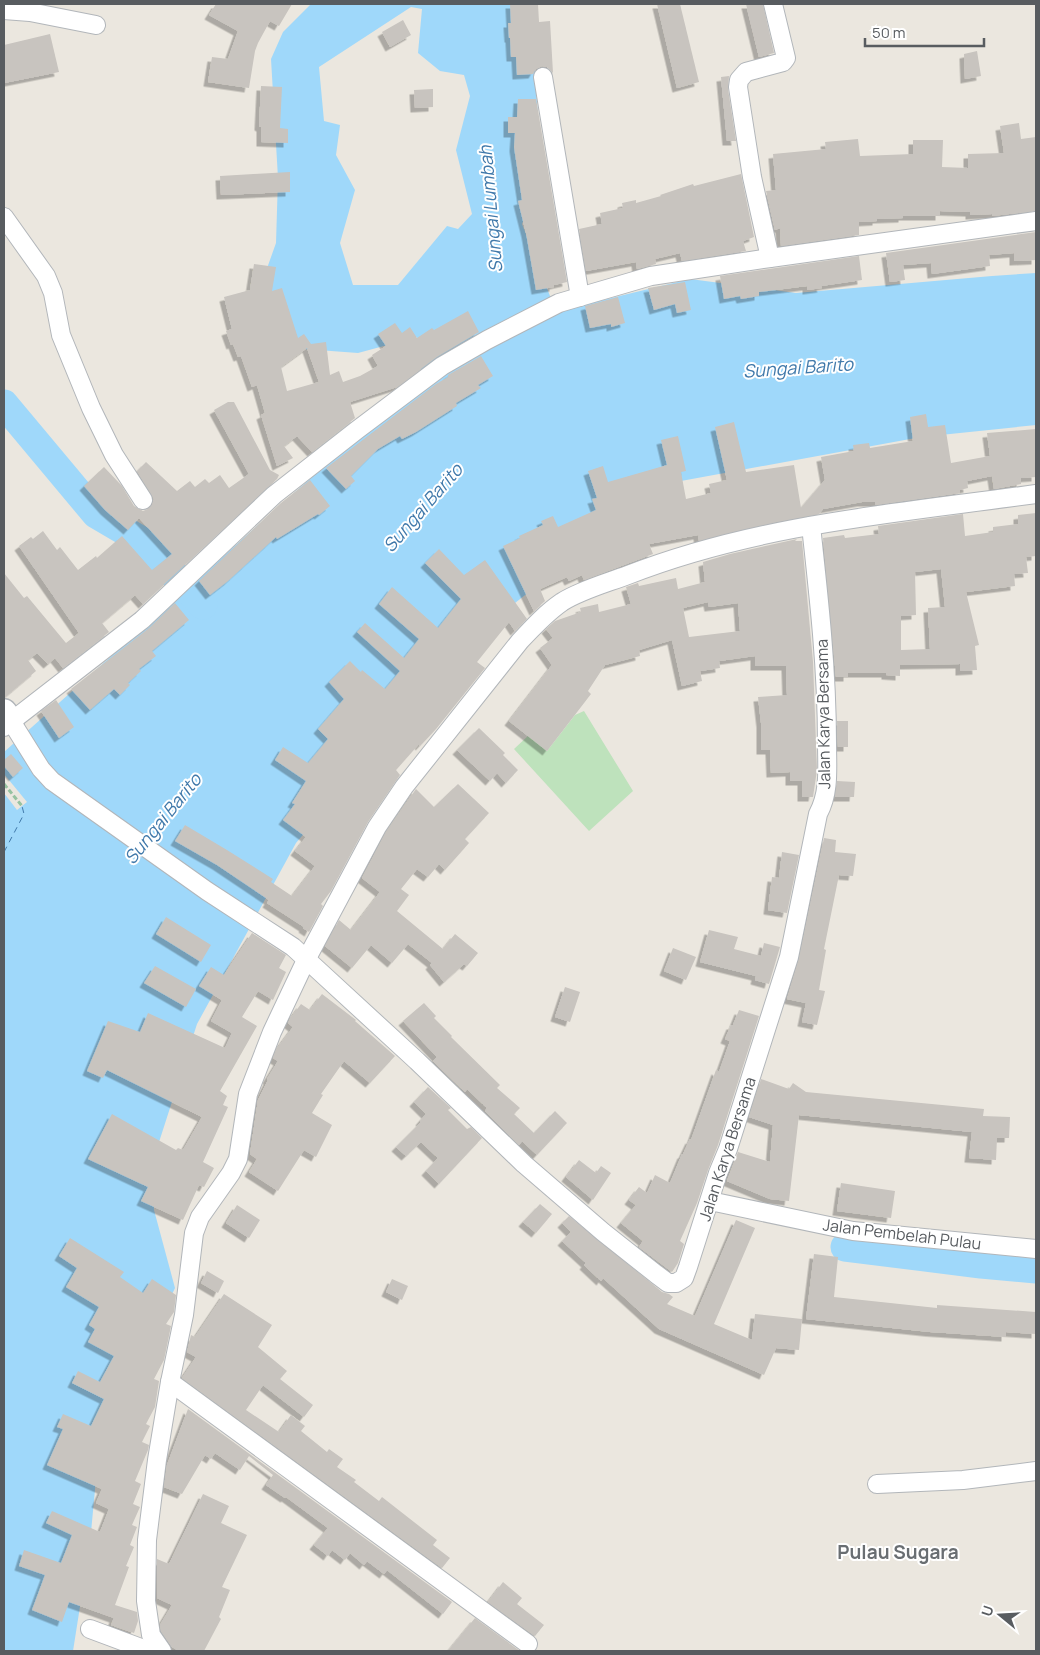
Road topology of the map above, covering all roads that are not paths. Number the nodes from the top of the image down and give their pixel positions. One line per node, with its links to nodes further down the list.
1 (773, 4): 7 (street)
2 (4, 10): 3 (street)
3 (96, 25)
4 (543, 77): 8 (street)
5 (4, 217): 10 (street)
6 (1036, 221): 7 (street)
7 (770, 258): 8 (street)
8 (580, 297): 12 (street)
9 (1036, 494): 11 (street)
10 (143, 500)
11 (811, 526): 13 (street); 14 (street, Jalan Karya Bersama)
12 (8, 722): 13 (street)
13 (306, 960): 14 (street, Jalan Karya Bersama); 16 (street)
14 (710, 1201): 15 (street, Jalan Pembelah Pulau)
15 (1036, 1249)
16 (170, 1382): 20 (street); 22 (street)
17 (1036, 1471): 18 (street)
18 (877, 1484)
19 (90, 1629): 21 (street)
20 (528, 1644)
21 (149, 1651)
22 (162, 1651)

